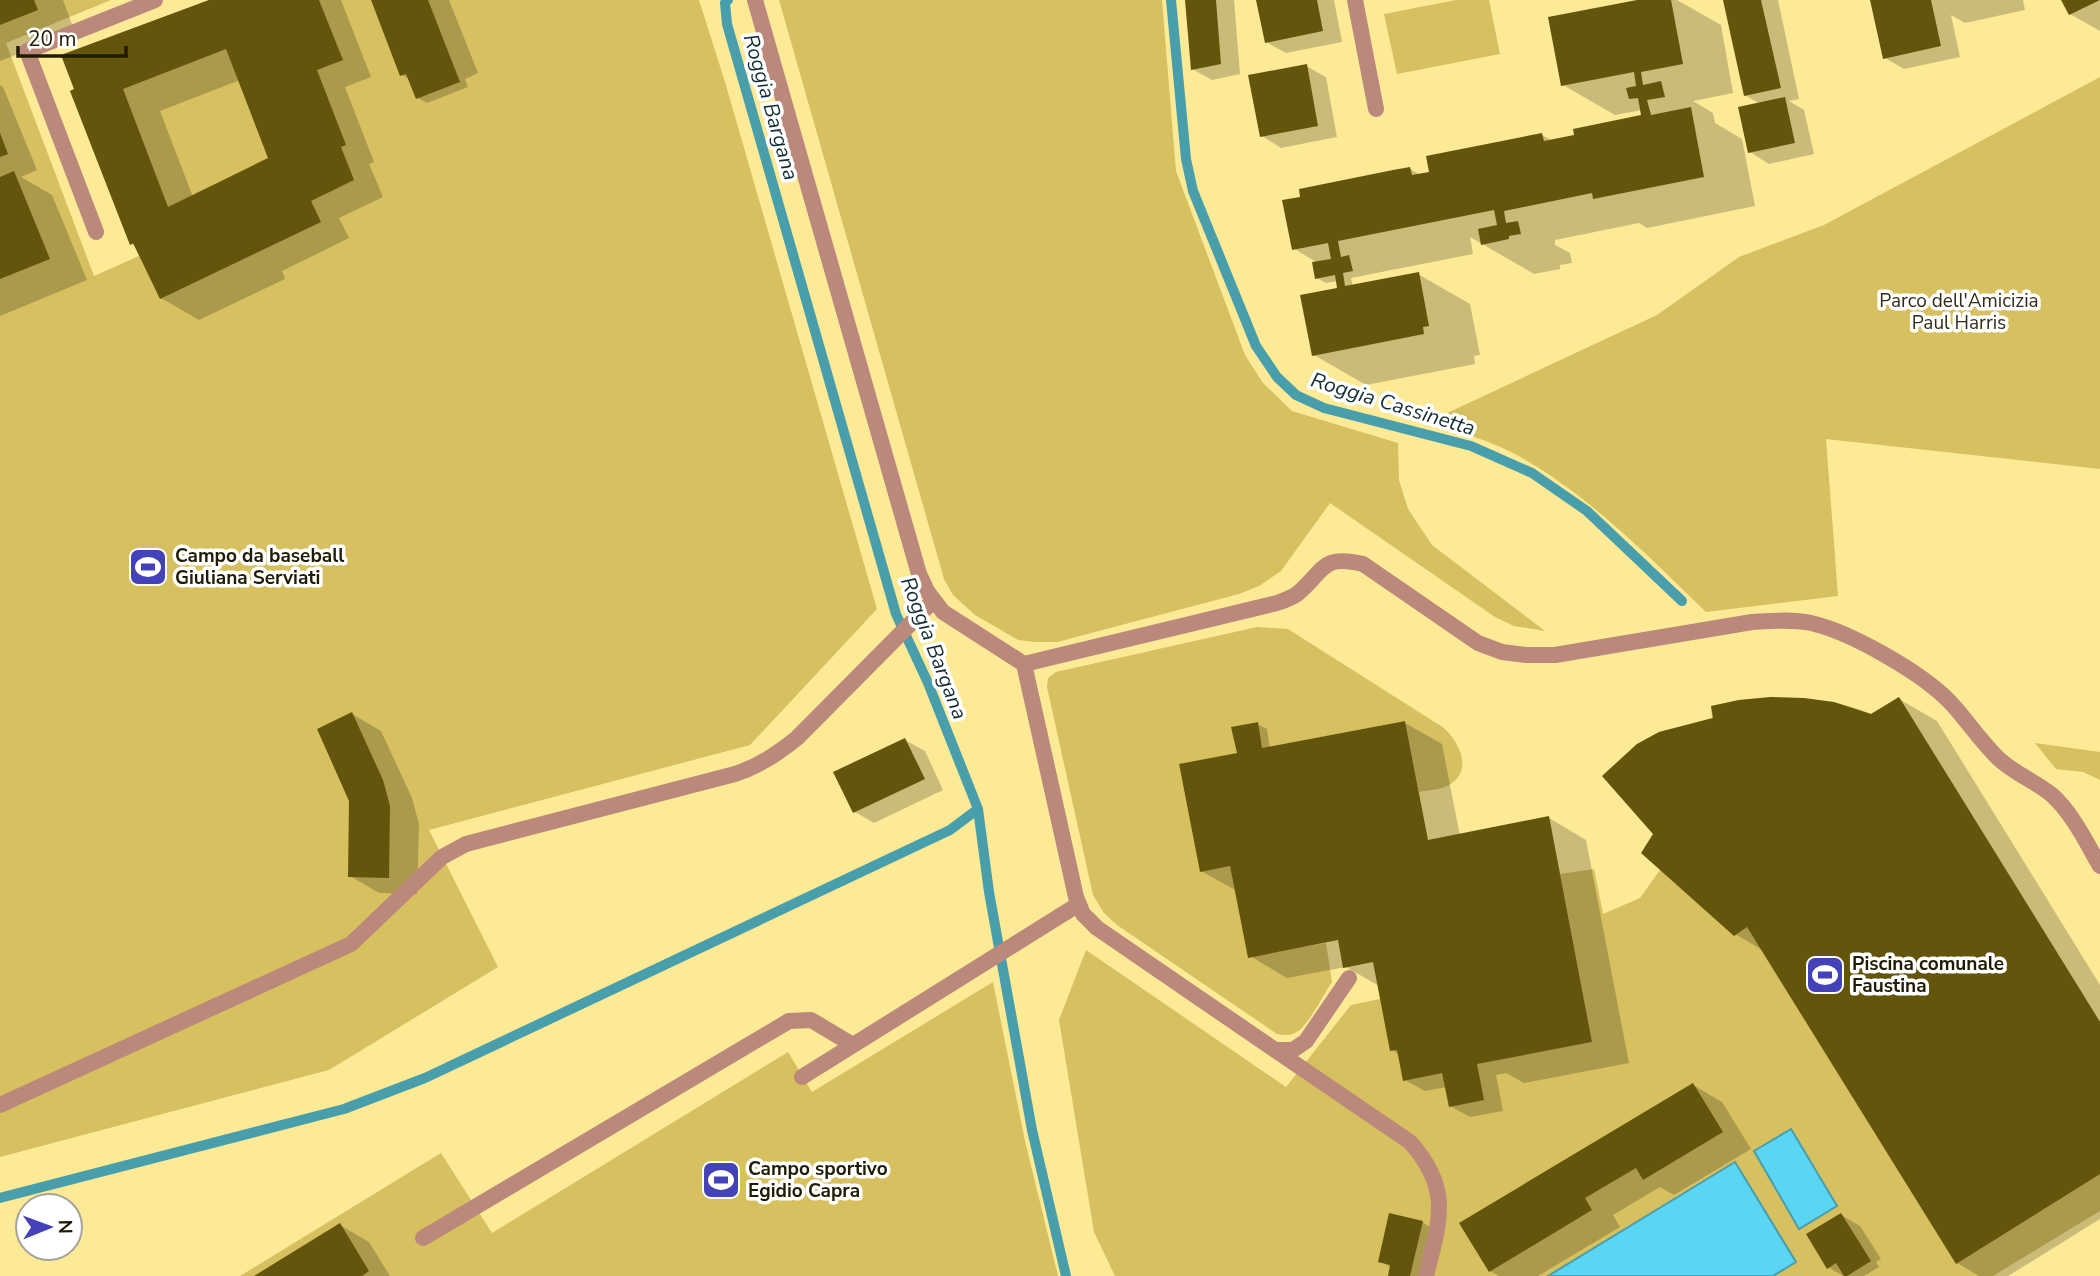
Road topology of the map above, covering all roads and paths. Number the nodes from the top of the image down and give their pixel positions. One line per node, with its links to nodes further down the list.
1 (155, 0): 5 (lane)
2 (755, 0): 6 (lane)
3 (1355, 0): 4 (lane)
4 (1376, 109)
5 (96, 232)
6 (933, 601): 7 (lane); 14 (lane)
7 (1024, 664): 8 (lane); 9 (lane)
8 (2100, 866)
9 (1079, 904): 11 (lane); 12 (lane)
10 (1349, 978): 12 (lane)
11 (853, 1045): 13 (lane); 15 (lane)
12 (1275, 1050): 16 (lane)
13 (802, 1077)
14 (0, 1105)
15 (423, 1238)
16 (1426, 1276)

